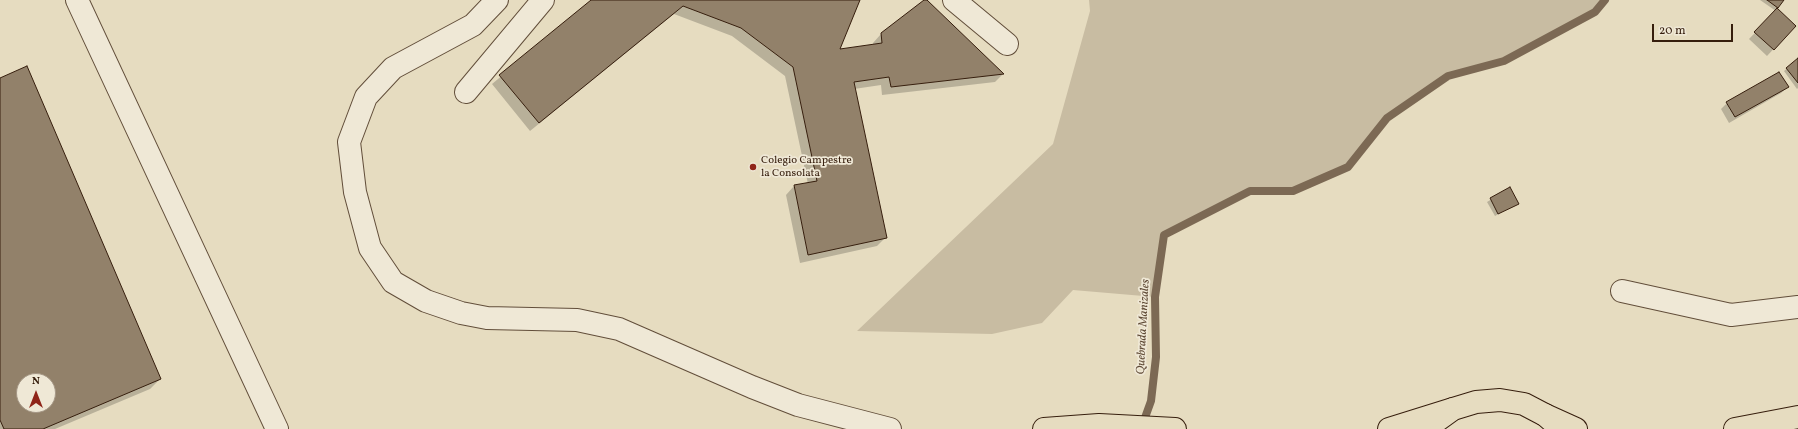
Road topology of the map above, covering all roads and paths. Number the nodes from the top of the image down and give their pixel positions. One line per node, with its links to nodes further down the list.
1 (77, 0): 13 (street)
2 (497, 0): 9 (street)
3 (543, 0): 6 (street)
4 (954, 0): 5 (street)
5 (1007, 44)
6 (466, 92)
7 (1622, 291): 8 (street)
8 (1798, 307)
9 (809, 407): 14 (street); 15 (street)
10 (1453, 409): 11 (main road); 18 (main road); 19 (main road)
11 (1545, 415): 20 (main road); 21 (main road)
12 (1798, 417): 22 (main road)
13 (277, 429)
14 (817, 429)
15 (890, 429)
16 (1044, 429): 17 (main road)
17 (1175, 429)
18 (1389, 429)
19 (1427, 429)
20 (1562, 429)
21 (1576, 429)
22 (1735, 429)

